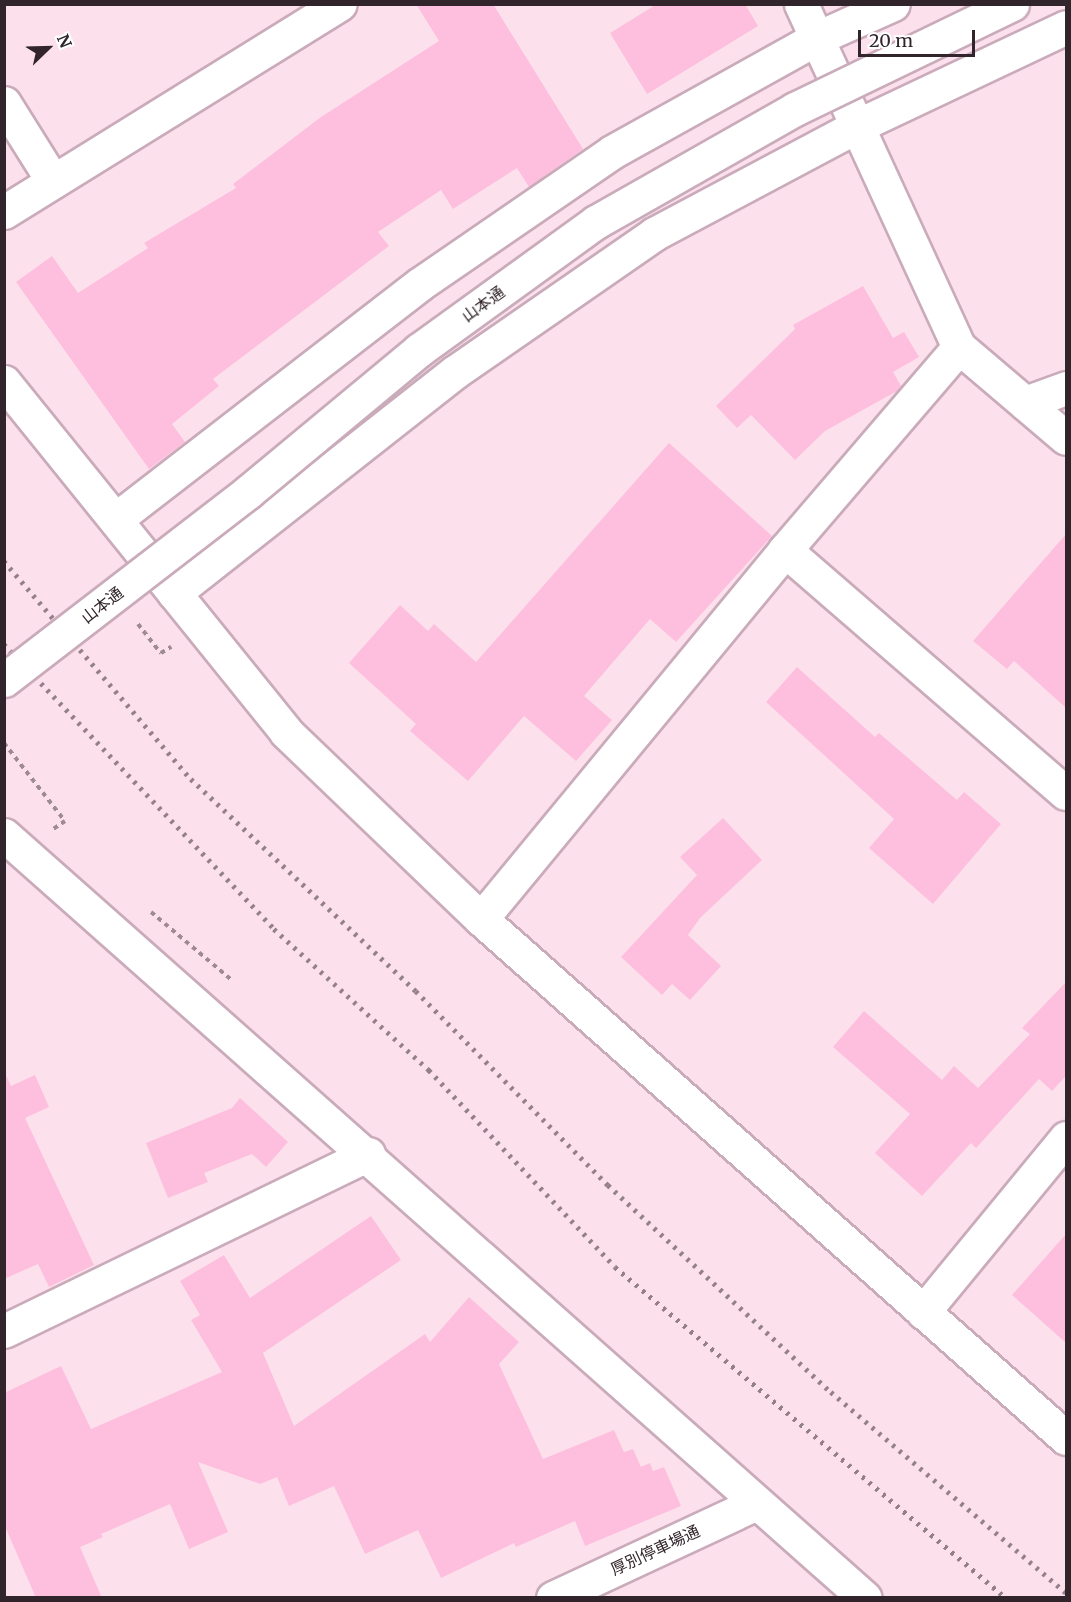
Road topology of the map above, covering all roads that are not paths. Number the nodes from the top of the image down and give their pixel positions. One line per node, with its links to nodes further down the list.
1 (340, 4): 9 (street)
2 (801, 4): 6 (street)
3 (893, 4): 6 (street)
4 (1012, 4): 19 (street, 山本通, bridge)
5 (1066, 27): 8 (street)
6 (817, 38): 8 (street); 16 (street)
7 (4, 104): 9 (street)
8 (857, 126): 11 (street); 18 (street)
9 (53, 181): 10 (street)
10 (4, 212)
11 (959, 347): 14 (street); 17 (street)
12 (4, 382): 16 (street)
13 (1066, 388): 14 (street)
14 (1025, 403): 15 (street)
15 (1066, 438)
16 (116, 519): 18 (street)
17 (785, 550): 20 (street); 22 (street)
18 (174, 593): 22 (street)
19 (4, 680)
20 (1066, 793)
21 (4, 835): 24 (street)
22 (481, 919): 25 (street)
23 (1066, 1137): 25 (street)
24 (368, 1154): 26 (street); 28 (street)
25 (922, 1312): 27 (street)
26 (4, 1331)
27 (1066, 1438)
28 (756, 1503): 29 (street, 厚別停車場通); 30 (street)
29 (553, 1598)
30 (865, 1598)

